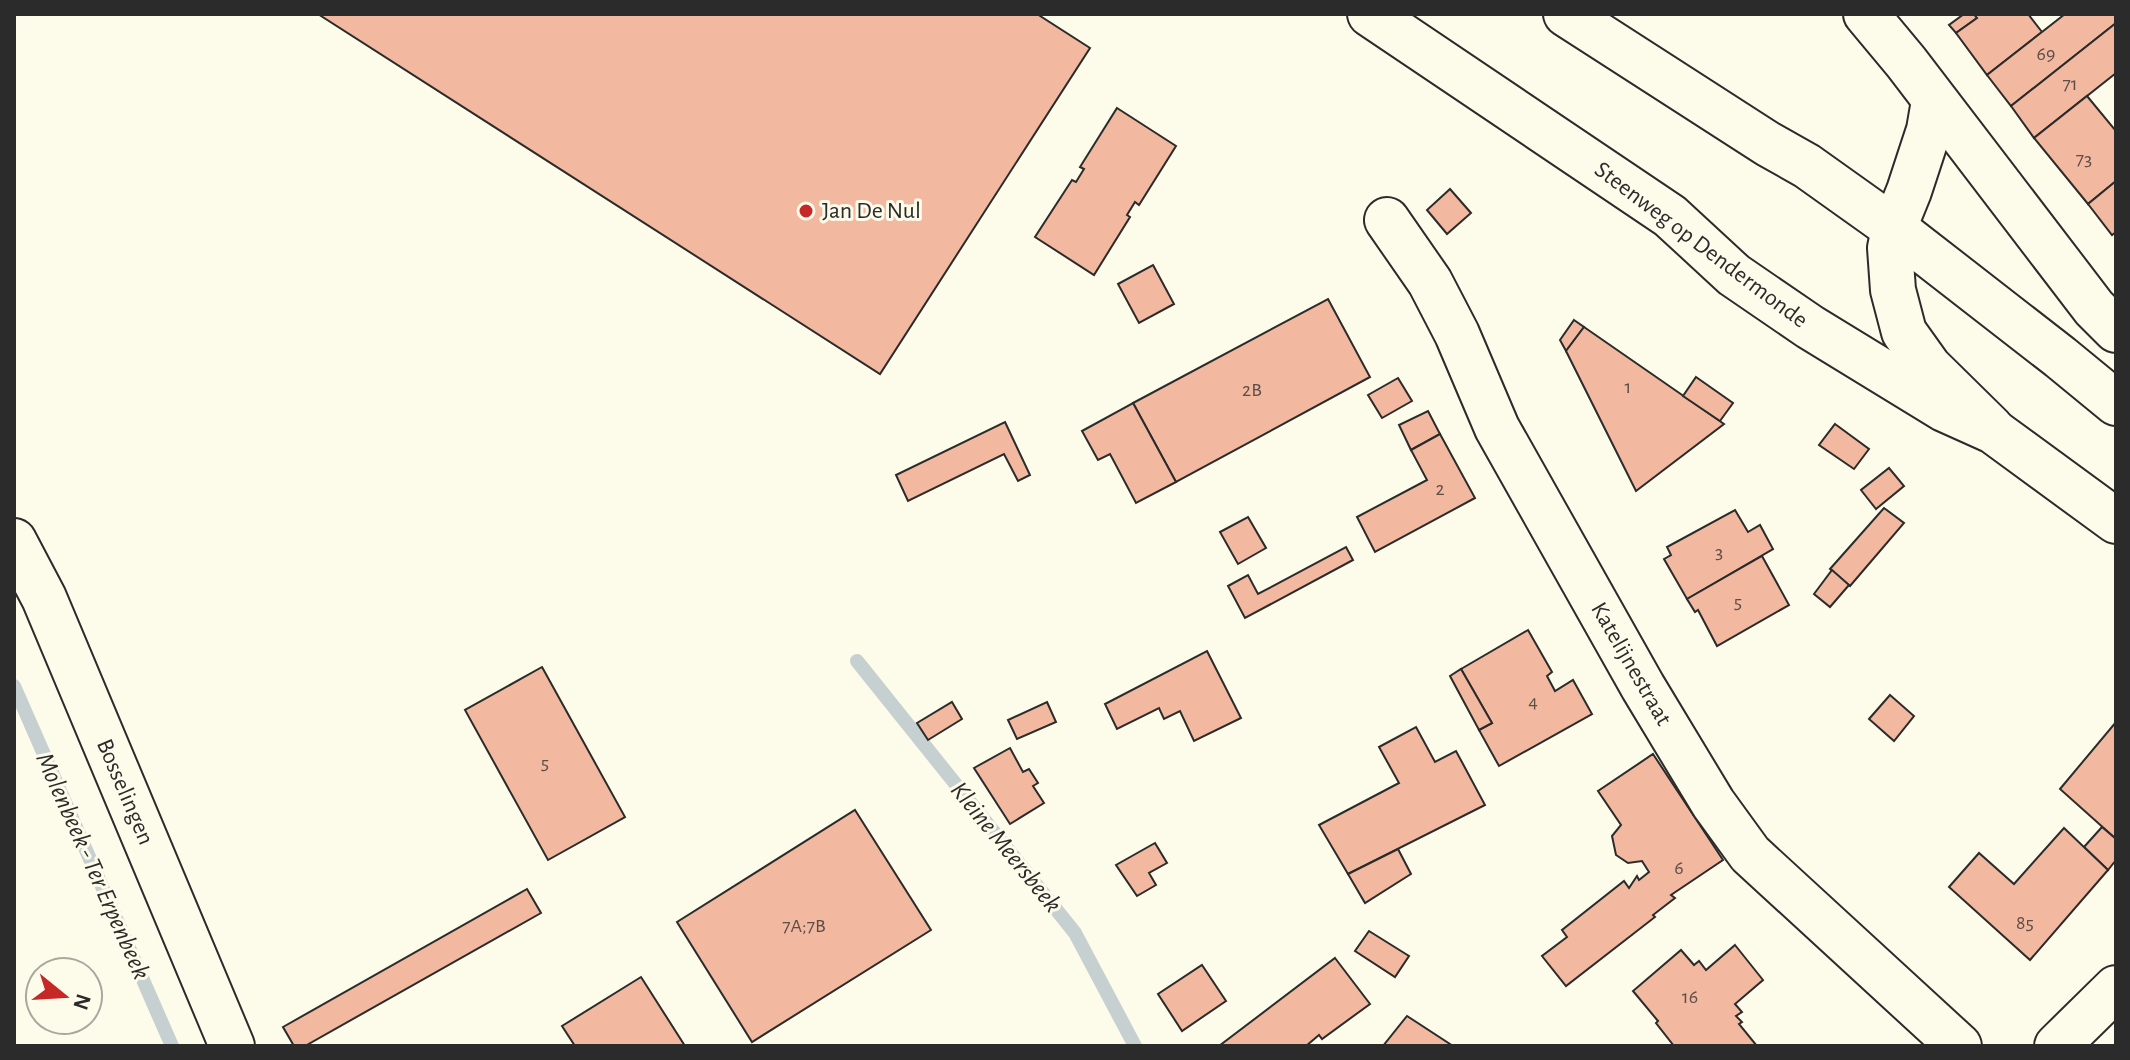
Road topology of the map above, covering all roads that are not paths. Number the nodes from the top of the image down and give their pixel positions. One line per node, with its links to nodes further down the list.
1 (1370, 14): 9 (street, Steenweg op Dendermonde)
2 (1566, 14): 6 (street)
3 (1866, 14): 4 (street)
4 (1934, 101): 6 (street); 7 (street)
5 (1387, 220): 14 (street, Katelijnestraat)
6 (1894, 228): 8 (street); 9 (street)
7 (2109, 310)
8 (2116, 403)
9 (1993, 431): 10 (street, Steenweg op Dendermonde)
10 (2116, 521)
11 (14, 541): 13 (street, Bosselingen)
12 (2116, 988): 15 (street)
13 (232, 1046)
14 (1959, 1046)
15 (2057, 1046)

